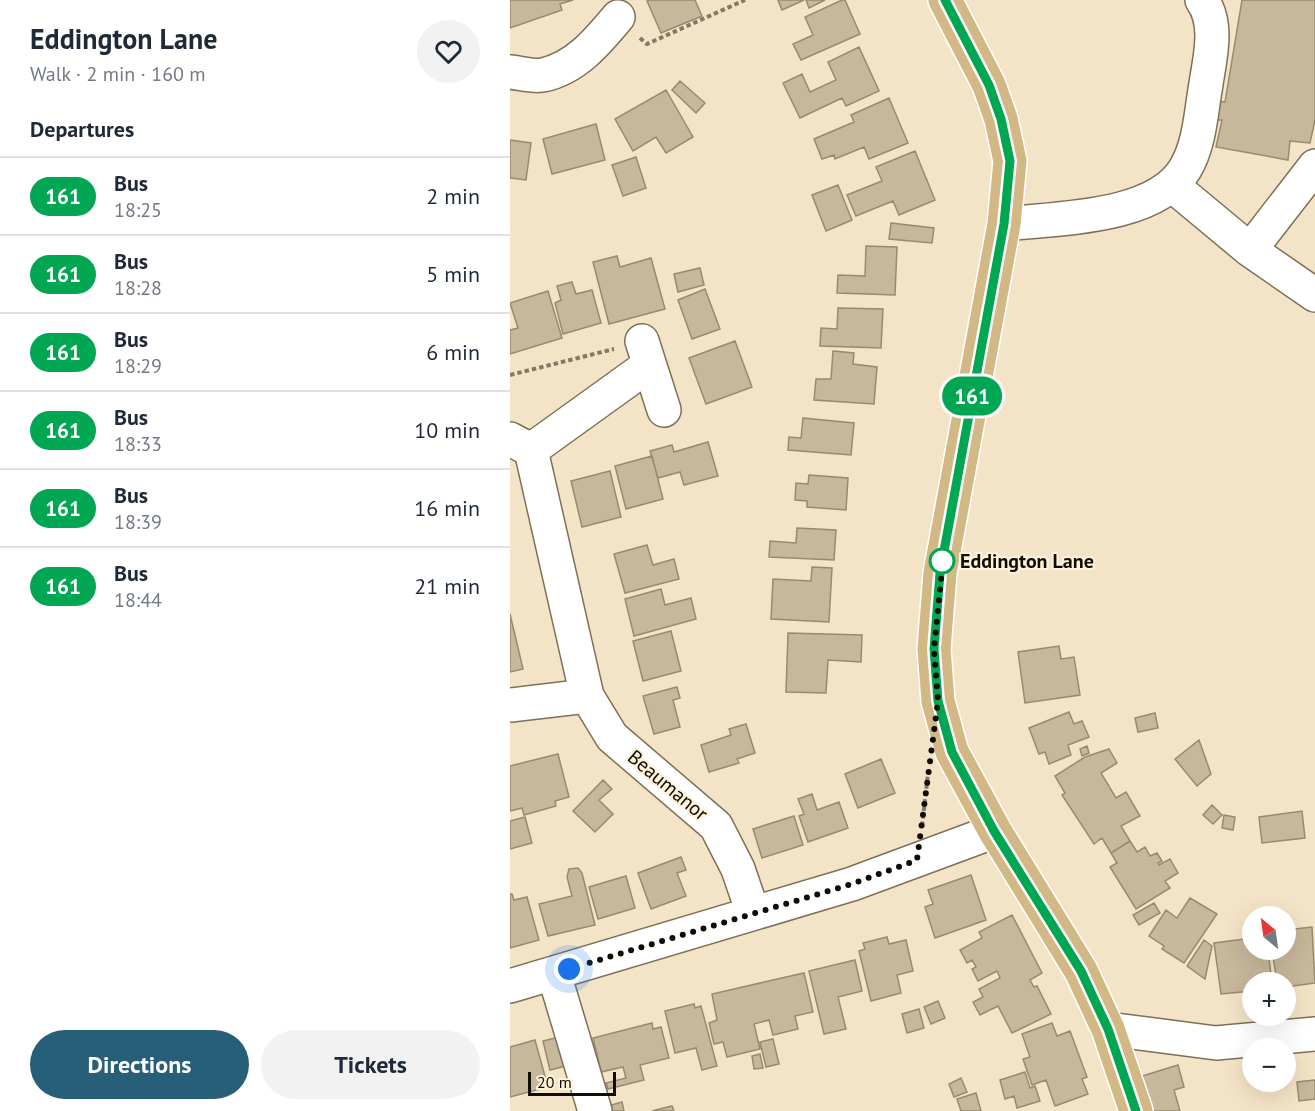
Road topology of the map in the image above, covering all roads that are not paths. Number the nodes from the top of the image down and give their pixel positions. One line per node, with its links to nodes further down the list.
1 (945, 0): 7 (main road)
2 (1202, 0): 6 (street)
3 (618, 17): 4 (street)
4 (510, 72)
5 (1315, 166): 8 (street)
6 (1173, 186): 7 (street); 8 (street)
7 (1004, 224): 14 (main road)
8 (1250, 250): 9 (street)
9 (1315, 296)
10 (664, 410): 11 (street, Beaumanor)
11 (520, 444): 12 (street, Beaumanor)
12 (587, 696): 13 (street); 15 (street, Beaumanor)
13 (510, 705)
14 (994, 831): 15 (street); 18 (main road)
15 (753, 913): 16 (street)
16 (554, 974): 17 (street); 20 (street)
17 (510, 986)
18 (1108, 1029): 19 (street); 21 (main road)
19 (1315, 1034)
20 (596, 1111)
21 (1136, 1111)

